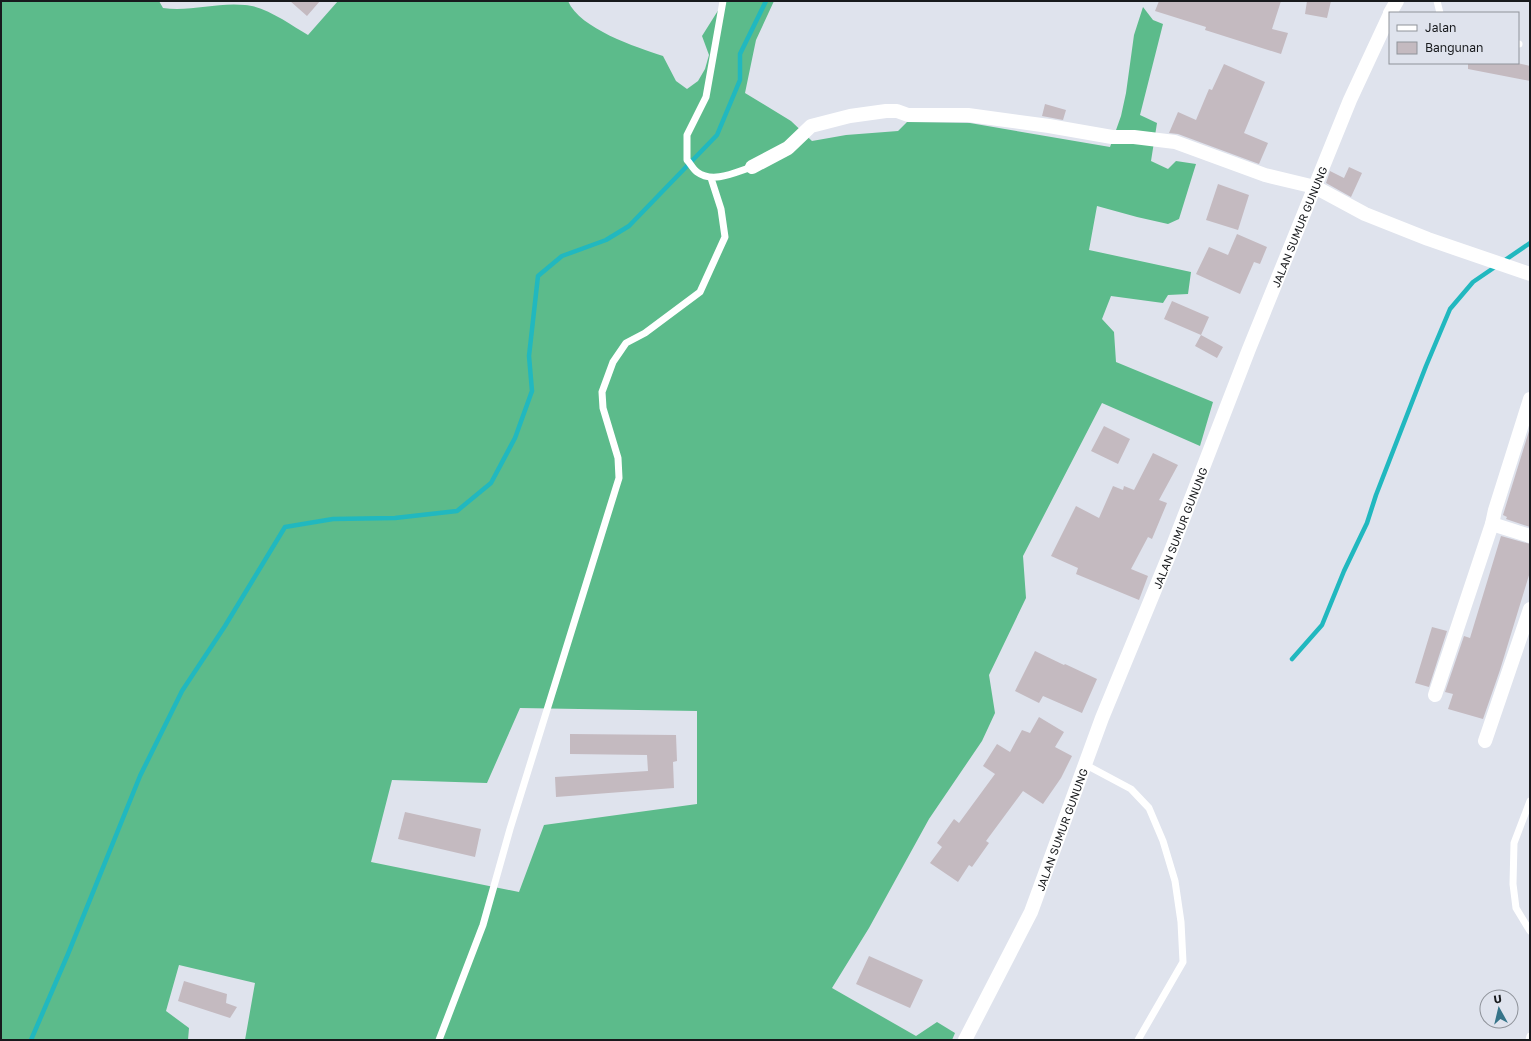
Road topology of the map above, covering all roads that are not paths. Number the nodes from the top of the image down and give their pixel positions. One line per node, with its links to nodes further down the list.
1 (723, 1): 8 (lane)
2 (1397, 1): 4 (street, JALAN SUMUR GUNUNG)
3 (1437, 1): 5 (lane)
4 (1391, 12)
5 (1440, 12)
6 (1389, 15): 9 (street, JALAN SUMUR GUNUNG)
7 (752, 167): 8 (lane); 9 (street)
8 (711, 178): 21 (lane)
9 (1315, 187): 10 (street); 17 (street, JALAN SUMUR GUNUNG)
10 (1530, 274)
11 (1530, 399): 12 (street)
12 (1492, 524): 13 (street); 15 (street)
13 (1530, 536)
14 (1530, 609): 16 (street)
15 (1435, 695)
16 (1485, 741)
17 (1086, 765): 22 (street, JALAN SUMUR GUNUNG); 23 (lane)
18 (1530, 801): 19 (lane)
19 (1530, 931)
20 (1530, 1036): 24 (lane)
21 (439, 1040)
22 (965, 1040)
23 (1138, 1040)
24 (1529, 1040)

